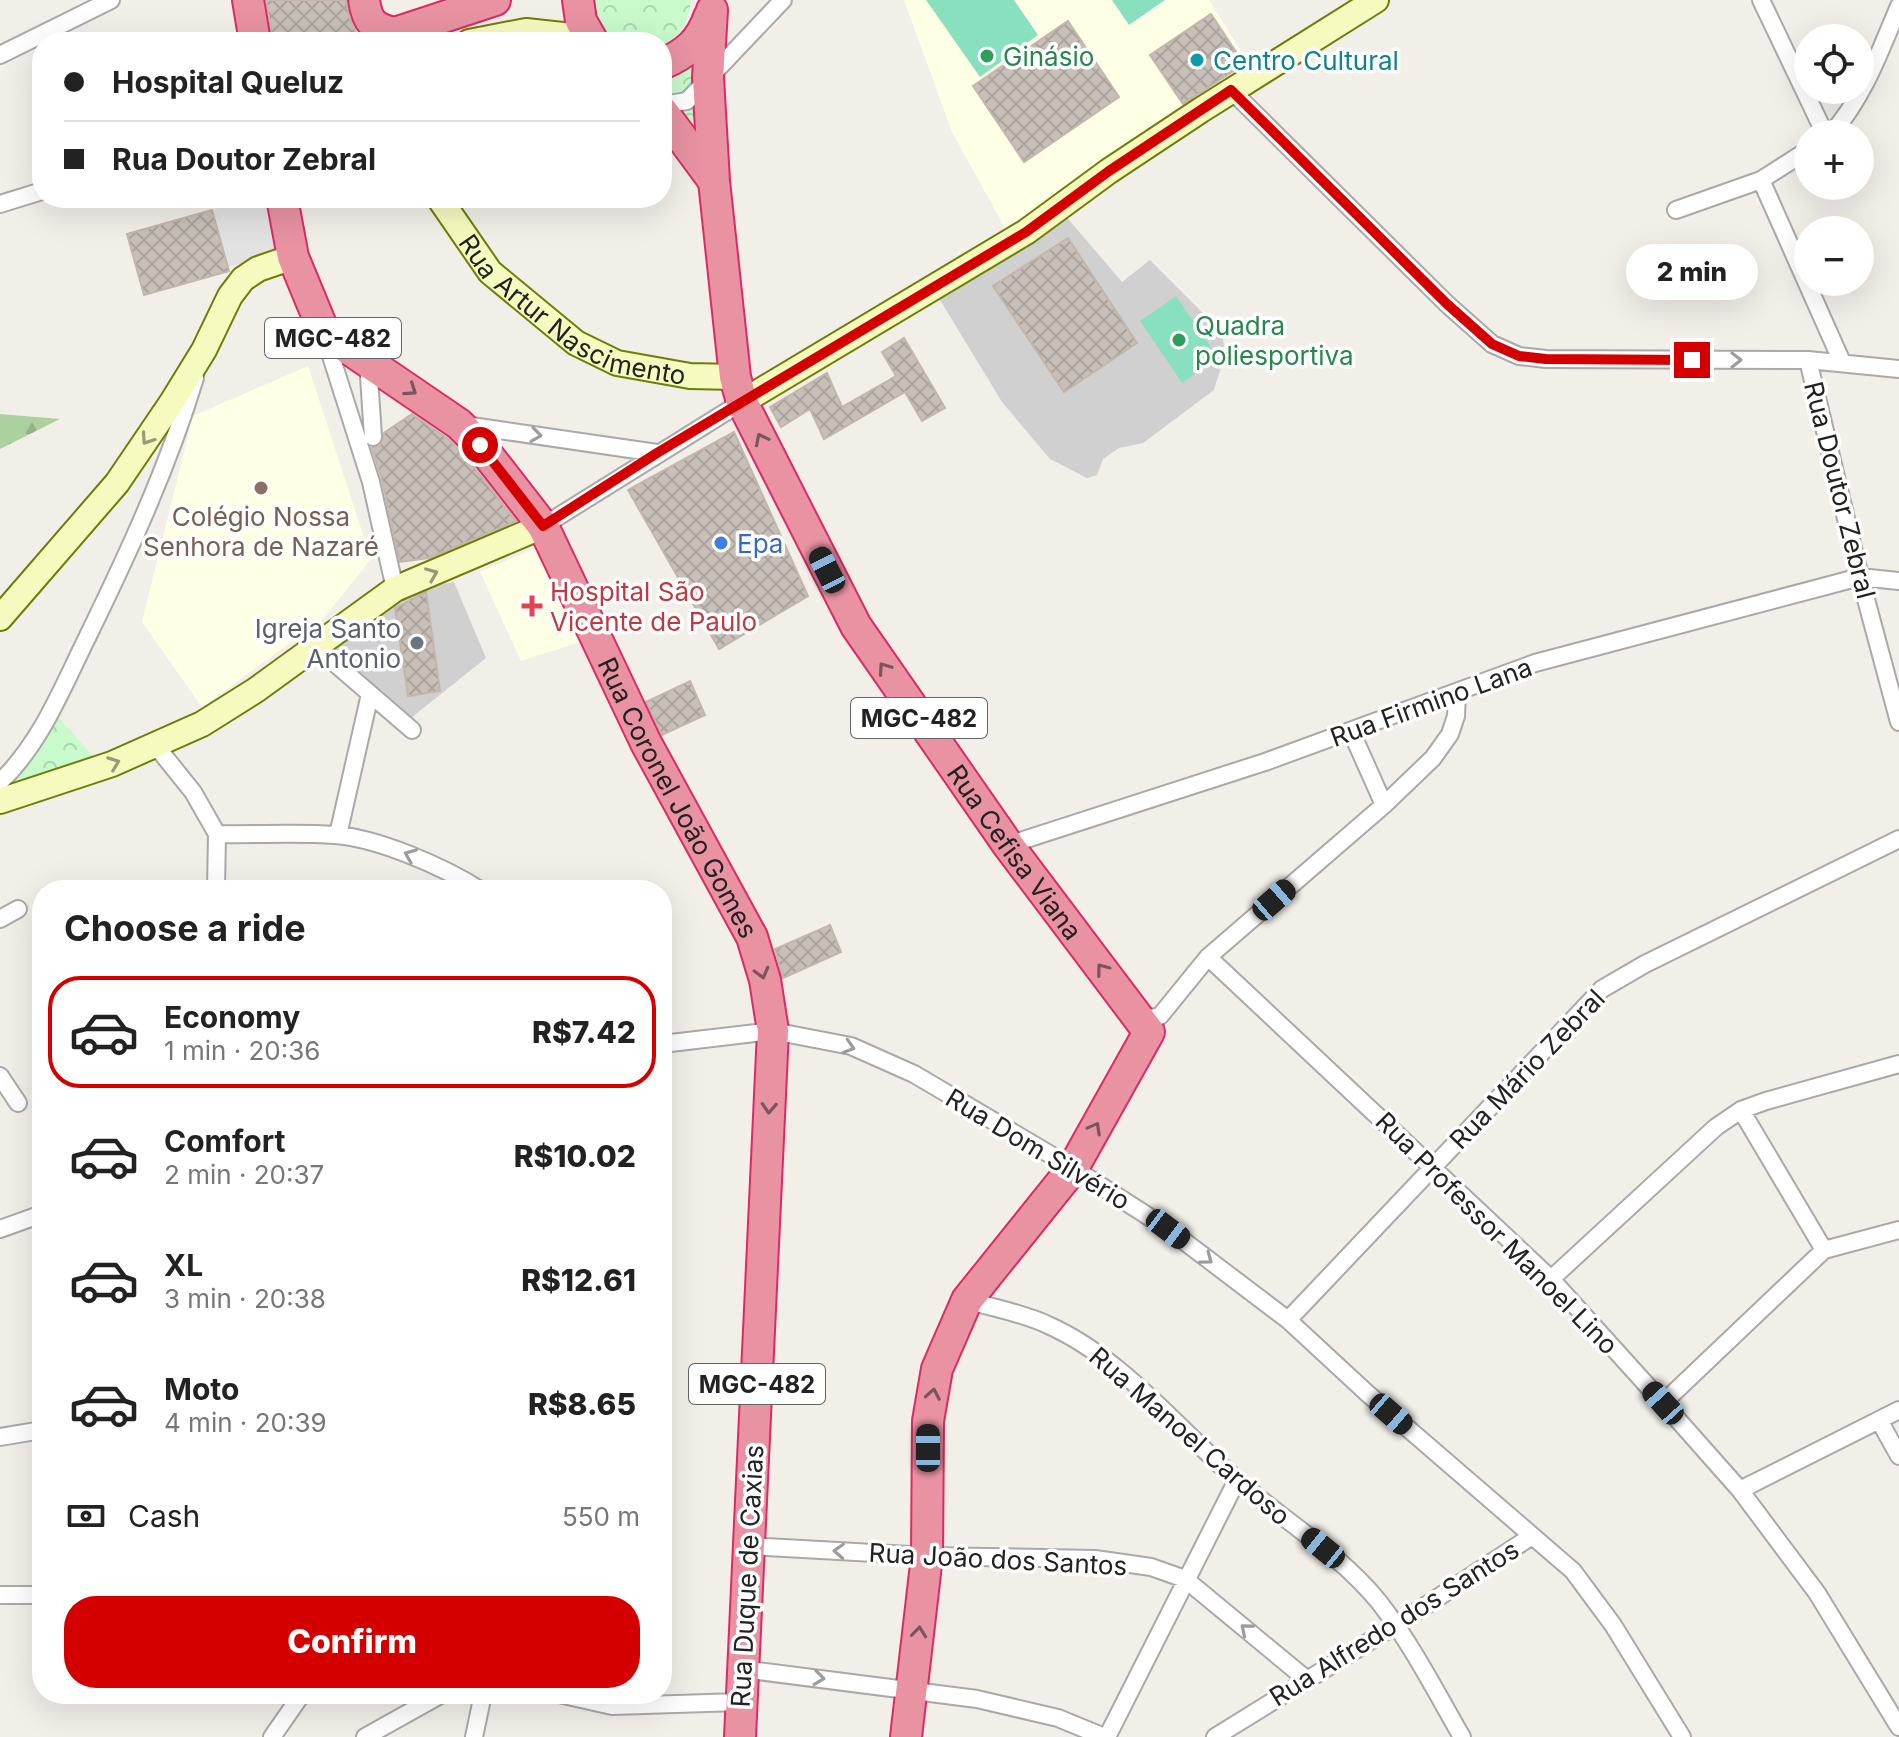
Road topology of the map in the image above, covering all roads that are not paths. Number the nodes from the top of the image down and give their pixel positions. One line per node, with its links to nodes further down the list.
1 (111, 0): 11 (street)
2 (248, 0): 12 (highway)
3 (364, 0): 13 (highway)
4 (495, 0): 14 (highway)
5 (578, 0): 15 (highway)
6 (783, 0): 19 (street)
7 (1376, 0): 20 (street)
8 (1761, 0): 22 (street)
9 (712, 5): 18 (highway, MGC-482); 19 (highway, Rua Cefisa Viana / MGC-482)
10 (1899, 6): 23 (street)
11 (46, 32)
12 (253, 32)
13 (388, 32)
14 (398, 32)
15 (587, 32)
16 (32, 39): 17 (street)
17 (0, 55)
18 (672, 60)
19 (708, 78): 21 (street); 27 (highway, Rua Cefisa Viana / MGC-482)
20 (1231, 90): 36 (street, Rua Doutor Zebral, one-way to 36); 40 (street)
21 (672, 103)
22 (1821, 120)
23 (1842, 120)
24 (672, 124): 27 (highway)
25 (1794, 159): 26 (street)
26 (1761, 180): 32 (street); 38 (street)
27 (714, 181): 40 (highway, Rua Cefisa Viana / MGC-482)
28 (32, 194): 29 (street)
29 (0, 204)
30 (284, 208): 33 (highway, MGC-482)
31 (446, 208): 40 (street, Rua Artur Nascimento)
32 (1676, 210)
33 (293, 257): 34 (highway, MGC-482); 35 (street)
34 (324, 332): 37 (highway, MGC-482); 47 (street)
35 (204, 350): 48 (street, one-way to 48); 56 (street)
36 (1808, 360): 38 (street); 45 (street, Rua Doutor Zebral)
37 (368, 361): 41 (highway, MGC-482, one-way to 41); 42 (street)
38 (1842, 362): 39 (street)
39 (1899, 369)
40 (742, 390): 43 (street); 64 (highway, Rua Cefisa Viana / MGC-482, one-way to 40)
41 (459, 424): 43 (street, one-way to 43); 44 (highway, MGC-482)
42 (373, 437)
43 (657, 453): 44 (street)
44 (543, 526): 47 (street, one-way to 44); 71 (highway, Rua Coronel João Gomes / MGC-482, one-way to 71)
45 (1860, 577): 46 (street); 50 (street, Rua Firmino Lana); 52 (street, Rua Doutor Zebral)
46 (1899, 581)
47 (395, 589): 49 (street)
48 (0, 618)
49 (316, 647): 51 (street); 55 (street)
50 (1457, 693): 54 (street, Rua Firmino Lana); 60 (street)
51 (370, 694): 53 (street); 62 (street)
52 (1899, 722)
53 (412, 730)
54 (1351, 731): 60 (street); 64 (street, Rua Firmino Lana)
55 (156, 746): 58 (street, one-way to 55); 61 (street)
56 (20, 763): 57 (street); 58 (street)
57 (0, 782)
58 (40, 788): 59 (street)
59 (0, 801)
60 (1384, 805): 69 (street)
61 (217, 834): 62 (street); 65 (street)
62 (338, 835): 66 (street, one-way to 62)
63 (1899, 839): 77 (street, Rua Mário Zebral)
64 (1008, 845): 70 (highway, Rua Cefisa Viana / MGC-482, one-way to 64)
65 (216, 880)
66 (464, 880)
67 (18, 909): 68 (street)
68 (0, 919)
69 (1208, 957): 70 (street); 77 (street, Rua Professor Manoel Lino)
70 (1144, 1026): 78 (highway, one-way to 70)
71 (773, 1031): 72 (street, Rua Dom Silvério); 78 (street, Rua Dom Silvério, one-way to 78); 95 (highway, Rua Duque de Caxias / MGC-482, one-way to 95)
72 (672, 1043)
73 (1899, 1064): 76 (street)
74 (0, 1076): 75 (street)
75 (18, 1103)
76 (1741, 1110): 82 (street); 83 (street)
77 (1432, 1166): 83 (street, Rua Professor Manoel Lino); 85 (street, Rua Mário Zebral)
78 (1073, 1168): 84 (highway); 85 (street, Rua Dom Silvério, one-way to 85)
79 (32, 1218): 80 (street)
80 (0, 1229)
81 (1899, 1230): 82 (street)
82 (1824, 1250): 86 (street)
83 (1551, 1279): 86 (street, Rua Professor Manoel Lino)
84 (967, 1300): 92 (street, Rua Manoel Cardoso); 96 (highway, one-way to 84)
85 (1288, 1320): 94 (street, Rua Dom Silvério)
86 (1663, 1403): 93 (street, Rua Professor Manoel Lino)
87 (1899, 1410): 88 (street)
88 (1879, 1420): 91 (street); 93 (street)
89 (32, 1432): 90 (street)
90 (0, 1437)
91 (1899, 1456)
92 (1237, 1480): 97 (street); 100 (street, Rua Manoel Cardoso)
93 (1740, 1490): 109 (street, Rua Professor Manoel Lino)
94 (1532, 1536): 100 (street, Rua Alfredo dos Santos); 118 (street, Rua Dom Silvério)
95 (749, 1546): 96 (street, Rua João dos Santos, one-way to 95); 101 (highway, Rua Duque de Caxias / MGC-482)
96 (927, 1556): 97 (street, Rua João dos Santos); 103 (highway, one-way to 96)
97 (1185, 1579): 102 (street, Rua João dos Santos, one-way to 97); 115 (street)
98 (0, 1595): 99 (street)
99 (32, 1595)
100 (1396, 1625): 102 (street, Rua Alfredo dos Santos); 117 (street, Rua Manoel Cardoso)
101 (742, 1669): 103 (street, one-way to 103); 104 (highway, Rua Duque de Caxias / MGC-482)
102 (1306, 1679): 116 (street, Rua Alfredo dos Santos)
103 (912, 1690): 114 (highway); 115 (street)
104 (740, 1702): 108 (street); 113 (highway, Rua Duque de Caxias / MGC-482)
105 (295, 1704): 110 (street)
106 (424, 1704): 111 (street)
107 (481, 1704): 112 (street)
108 (603, 1704)
109 (1899, 1727)
110 (272, 1737)
111 (365, 1737)
112 (474, 1737)
113 (740, 1737)
114 (906, 1737)
115 (1106, 1737)
116 (1215, 1737)
117 (1462, 1737)
118 (1682, 1737)

